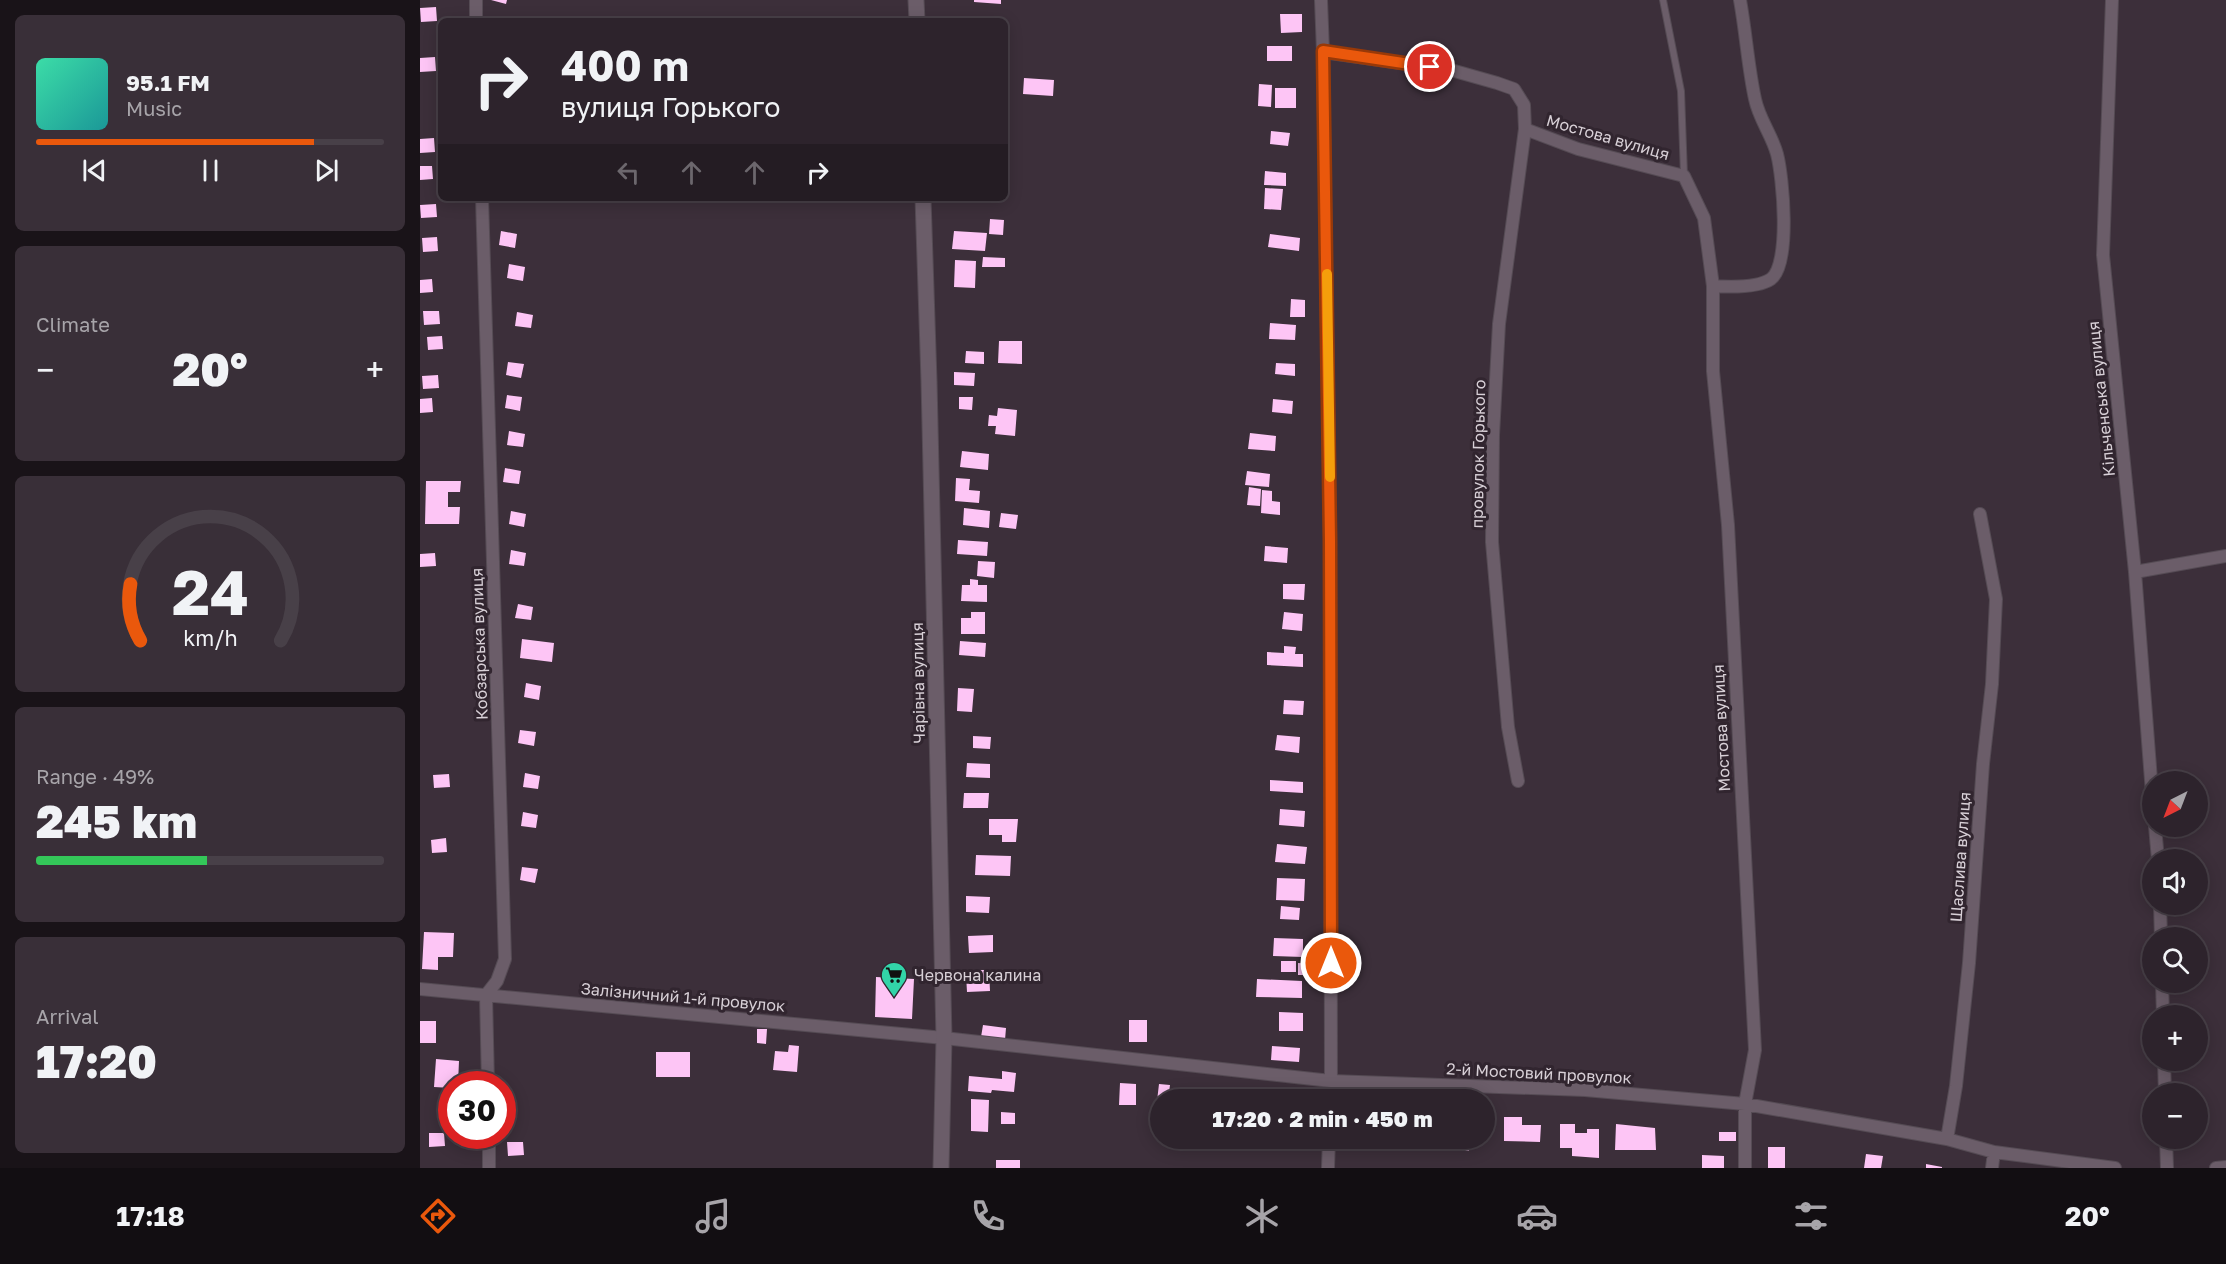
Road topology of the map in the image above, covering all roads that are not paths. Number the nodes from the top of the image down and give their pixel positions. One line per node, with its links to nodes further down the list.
1 (476, 0): 7 (street)
2 (916, 0): 8 (street)
3 (1321, 0): 9 (street)
4 (1663, 0): 11 (lane, Мостова вулиця)
5 (1740, 0): 14 (street)
6 (2112, 0): 17 (street, Кільченська вулиця)
7 (476, 18)
8 (917, 18)
9 (1323, 51): 10 (street, провулок Горького); 24 (street)
10 (1525, 129): 11 (street, Мостова вулиця); 19 (street, провулок Горького)
11 (1684, 176): 14 (street, Мостова вулиця)
12 (482, 201): 21 (street, Кобзарська вулиця)
13 (923, 201): 22 (street, Чарівна вулиця)
14 (1713, 286): 26 (street, Мостова вулиця)
15 (1980, 514): 27 (street, Щаслива вулиця)
16 (2226, 556): 17 (street)
17 (2135, 572): 18 (street, Кільченська вулиця)
18 (2150, 771)
19 (1518, 781)
20 (420, 989): 21 (street, Залізничний 1-й провулок)
21 (486, 995): 22 (street, Залізничний 1-й провулок); 23 (street)
22 (944, 1038): 24 (street, Залізничний 1-й провулок); 34 (street, Чарівна вулиця)
23 (488, 1071)
24 (1331, 1080): 25 (street); 26 (street, 2-й Мостовий провулок)
25 (1331, 1089)
26 (1745, 1104): 27 (street, 2-й Мостовий провулок); 36 (street, Мостова вулиця)
27 (1947, 1139): 31 (street)
28 (489, 1149): 33 (street)
29 (1329, 1149): 35 (street)
30 (2166, 1149): 39 (street)
31 (1994, 1152): 37 (street); 38 (street)
32 (2226, 1167): 40 (street)
33 (489, 1168)
34 (940, 1168)
35 (1328, 1168)
36 (1745, 1168)
37 (1992, 1168)
38 (2115, 1168)
39 (2167, 1168)
40 (2216, 1168)

